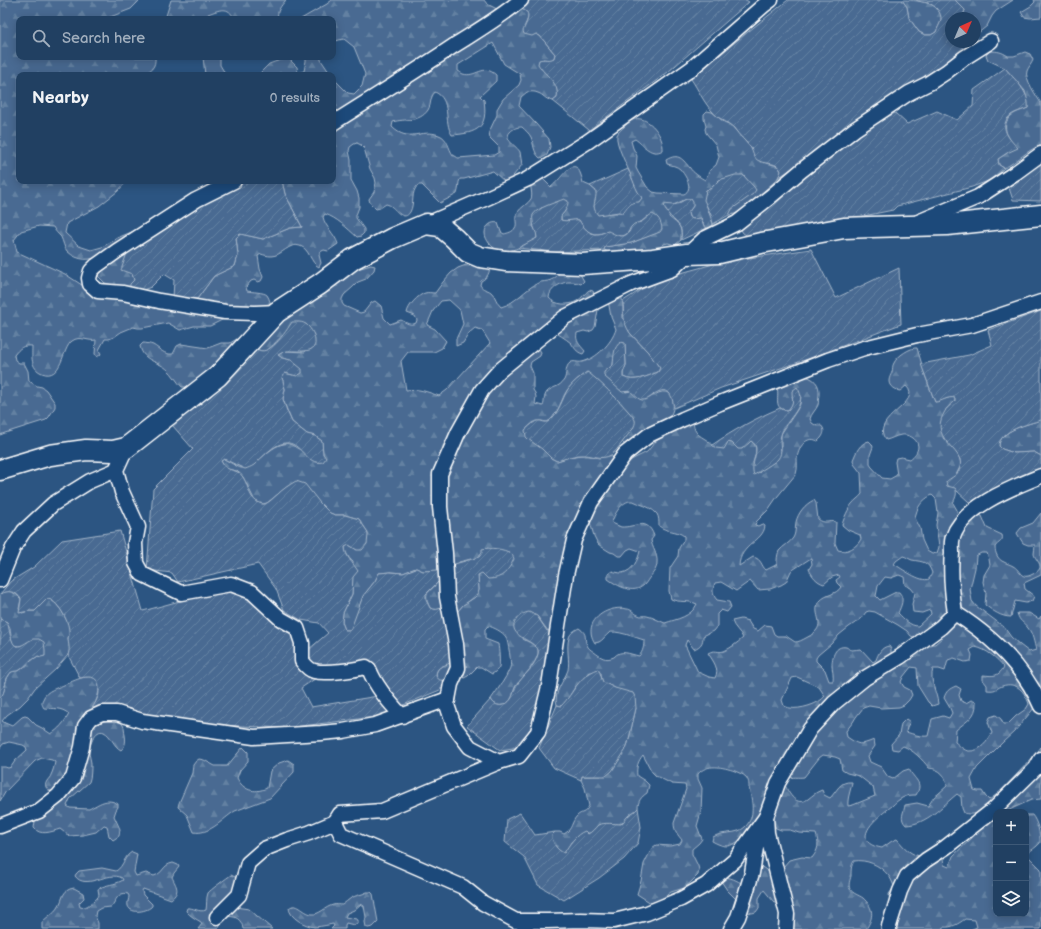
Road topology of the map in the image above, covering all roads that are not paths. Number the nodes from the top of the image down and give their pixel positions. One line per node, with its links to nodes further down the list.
1 (521, 0): 4 (street)
2 (771, 0): 8 (street)
3 (991, 41): 10 (street)
4 (336, 121)
5 (1041, 154): 9 (street)
6 (228, 184): 12 (street)
7 (1041, 215): 9 (street)
8 (426, 224): 10 (street); 12 (street)
9 (911, 226): 10 (street)
10 (688, 254): 19 (street)
11 (1041, 302): 23 (street)
12 (277, 312): 13 (street)
13 (126, 448): 14 (street); 15 (street)
14 (0, 470)
15 (116, 470): 17 (street); 21 (street)
16 (1041, 476): 18 (street)
17 (0, 580)
18 (955, 614): 20 (street); 24 (street)
19 (448, 699): 21 (street); 23 (street)
20 (1041, 706)
21 (402, 716): 26 (street)
22 (1041, 759): 31 (street)
23 (500, 762): 25 (street)
24 (766, 817): 28 (street); 29 (street); 30 (street)
25 (335, 822): 27 (street); 28 (street)
26 (0, 826)
27 (217, 917)
28 (611, 925)
29 (731, 929)
30 (786, 929)
31 (889, 929)

